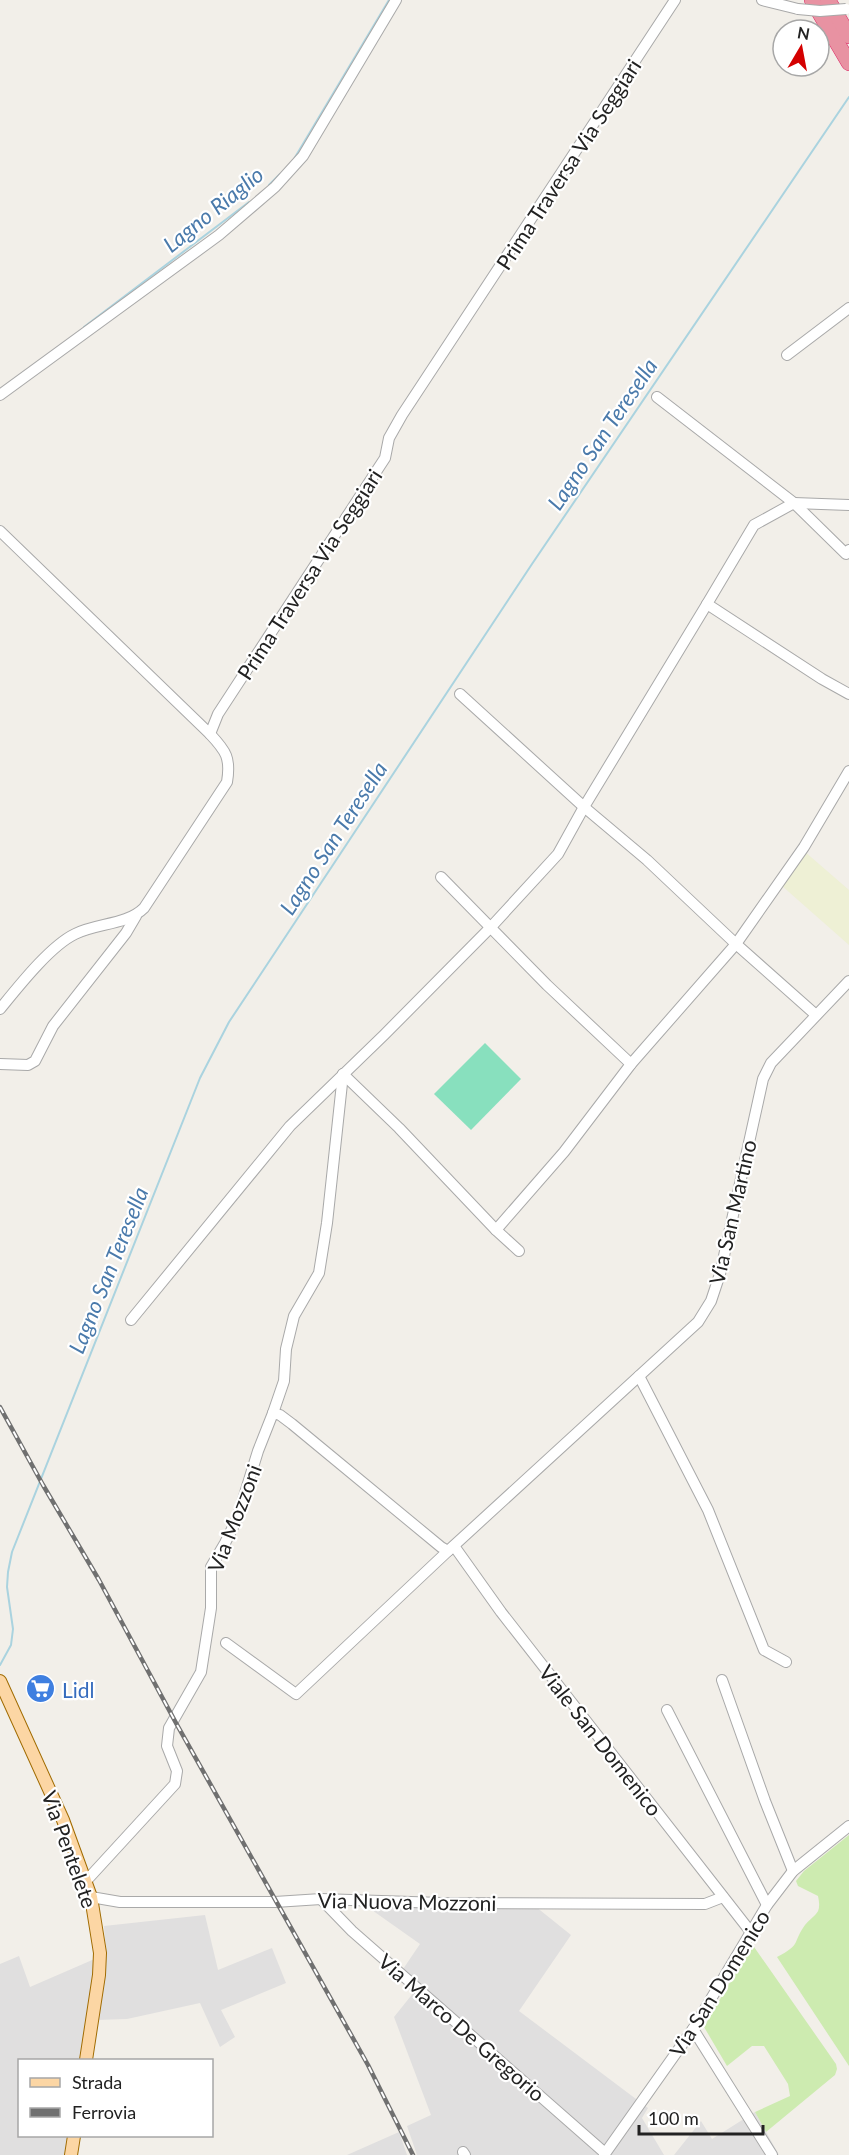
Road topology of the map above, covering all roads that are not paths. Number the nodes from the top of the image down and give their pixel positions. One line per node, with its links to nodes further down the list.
1 (396, 0): 11 (street)
2 (675, 0): 20 (street, Prima Traversa Via Seggiari)
3 (762, 0): 6 (street, bridge)
4 (812, 0): 8 (highway)
5 (828, 0): 7 (highway)
6 (848, 8)
7 (849, 36)
8 (849, 63)
9 (849, 308): 10 (street)
10 (787, 355)
11 (0, 395)
12 (657, 397): 13 (street)
13 (794, 503): 14 (street); 16 (street); 17 (street)
14 (849, 505)
15 (0, 531): 20 (street)
16 (849, 550)
17 (707, 604): 19 (street); 22 (street)
18 (460, 694): 22 (street)
19 (849, 694)
20 (210, 734): 24 (street)
21 (849, 771): 26 (street)
22 (584, 807): 25 (street); 26 (street)
23 (441, 877): 25 (street)
24 (136, 916): 28 (street); 30 (street)
25 (491, 927): 31 (street); 32 (street)
26 (736, 944): 29 (street); 31 (street)
27 (849, 981): 29 (street, Via San Martino)
28 (0, 1009)
29 (816, 1015): 36 (street, Via San Martino)
30 (0, 1064)
31 (631, 1064): 33 (street)
32 (343, 1074): 33 (street); 35 (street); 37 (street, Via Mozzoni)
33 (496, 1230): 34 (street)
34 (519, 1251)
35 (131, 1320)
36 (639, 1376): 38 (street, Via San Martino); 40 (street)
37 (273, 1413): 38 (street); 46 (street, Via Mozzoni)
38 (451, 1549): 39 (street, Via San Martino); 48 (street, Viale San Domenico)
39 (226, 1643)
40 (786, 1662)
41 (722, 1680): 45 (street)
42 (0, 1681): 46 (main road, Via Pentelete)
43 (667, 1710): 50 (street)
44 (849, 1826): 45 (street, Via San Domenico)
45 (793, 1871): 50 (street, Via San Domenico)
46 (86, 1881): 47 (main road, Via Pentelete)
47 (91, 1897): 49 (street, Via Nuova Mozzoni); 53 (main road, Via Pentelete)
48 (723, 1897): 49 (street, Via Nuova Mozzoni); 51 (street, Viale San Domenico)
49 (321, 1899): 55 (street, Via Marco De Gregorio)
50 (767, 1905): 51 (street, Via San Domenico)
51 (750, 1931): 52 (street, Via San Domenico)
52 (693, 2029): 55 (street, Via San Domenico); 57 (street)
53 (86, 2059)
54 (74, 2137): 56 (main road)
55 (605, 2154)
56 (71, 2155)
57 (772, 2155)

